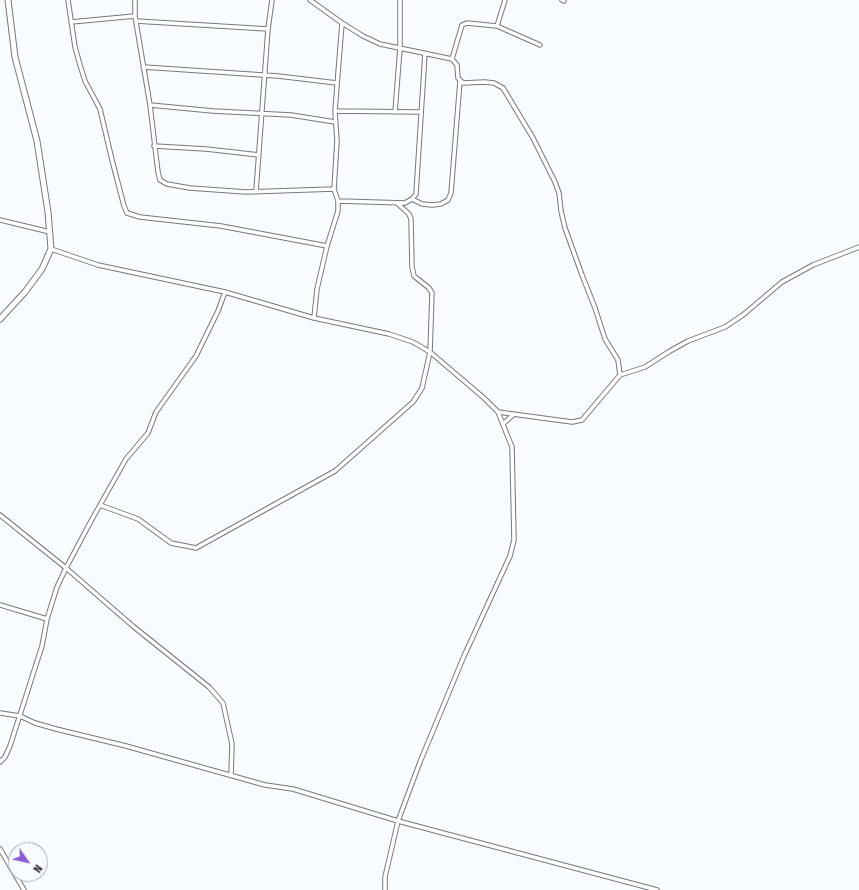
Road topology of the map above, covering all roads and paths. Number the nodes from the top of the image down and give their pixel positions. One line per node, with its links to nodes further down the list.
1 (8, 0): 36 (street)
2 (68, 0): 10 (street)
3 (134, 0): 8 (street)
4 (272, 0): 13 (street)
5 (310, 0): 11 (street)
6 (400, 0): 15 (street)
7 (505, 0): 12 (street)
8 (135, 16): 9 (street); 10 (street)
9 (136, 21): 13 (street); 18 (street)
10 (71, 22): 37 (street)
11 (342, 23): 15 (street); 21 (street)
12 (497, 26): 14 (street); 17 (street)
13 (268, 29): 19 (street)
14 (540, 45)
15 (400, 48): 16 (street); 24 (street)
16 (425, 53): 17 (street); 25 (street)
17 (452, 58): 20 (street)
18 (143, 67): 19 (street); 22 (street)
19 (266, 76): 21 (street); 26 (street)
20 (460, 81): 32 (street); 44 (street)
21 (337, 83): 23 (street)
22 (150, 105): 26 (street); 28 (street)
23 (335, 111): 24 (street); 27 (street)
24 (395, 112): 25 (street)
25 (421, 112): 32 (street)
26 (263, 113): 27 (street); 29 (street)
27 (335, 122): 30 (street)
28 (154, 146): 29 (street); 31 (street)
29 (259, 155): 31 (street)
30 (334, 189): 31 (street); 33 (street)
31 (256, 191)
32 (412, 200): 34 (street)
33 (338, 201): 34 (street); 37 (street)
34 (397, 203): 43 (street)
35 (0, 220): 36 (street)
36 (50, 232): 39 (street)
37 (327, 246): 41 (street)
38 (859, 248): 44 (street)
39 (51, 249): 40 (street); 42 (street)
40 (225, 292): 41 (street); 48 (street)
41 (314, 318): 43 (street)
42 (0, 319)
43 (430, 352): 45 (street); 48 (street)
44 (620, 375): 46 (street)
45 (498, 412): 46 (street); 47 (street)
46 (514, 414): 47 (street)
47 (503, 424): 57 (street)
48 (100, 505): 50 (street)
49 (0, 515): 50 (street)
50 (66, 568): 52 (street); 56 (street)
51 (0, 605): 52 (street)
52 (47, 619): 54 (street)
53 (0, 713): 54 (street)
54 (20, 716): 55 (street); 56 (street)
55 (0, 762)
56 (231, 775): 57 (street)
57 (398, 821): 60 (street); 61 (street)
58 (0, 850): 59 (street)
59 (24, 890)
60 (385, 890)
61 (657, 890)

